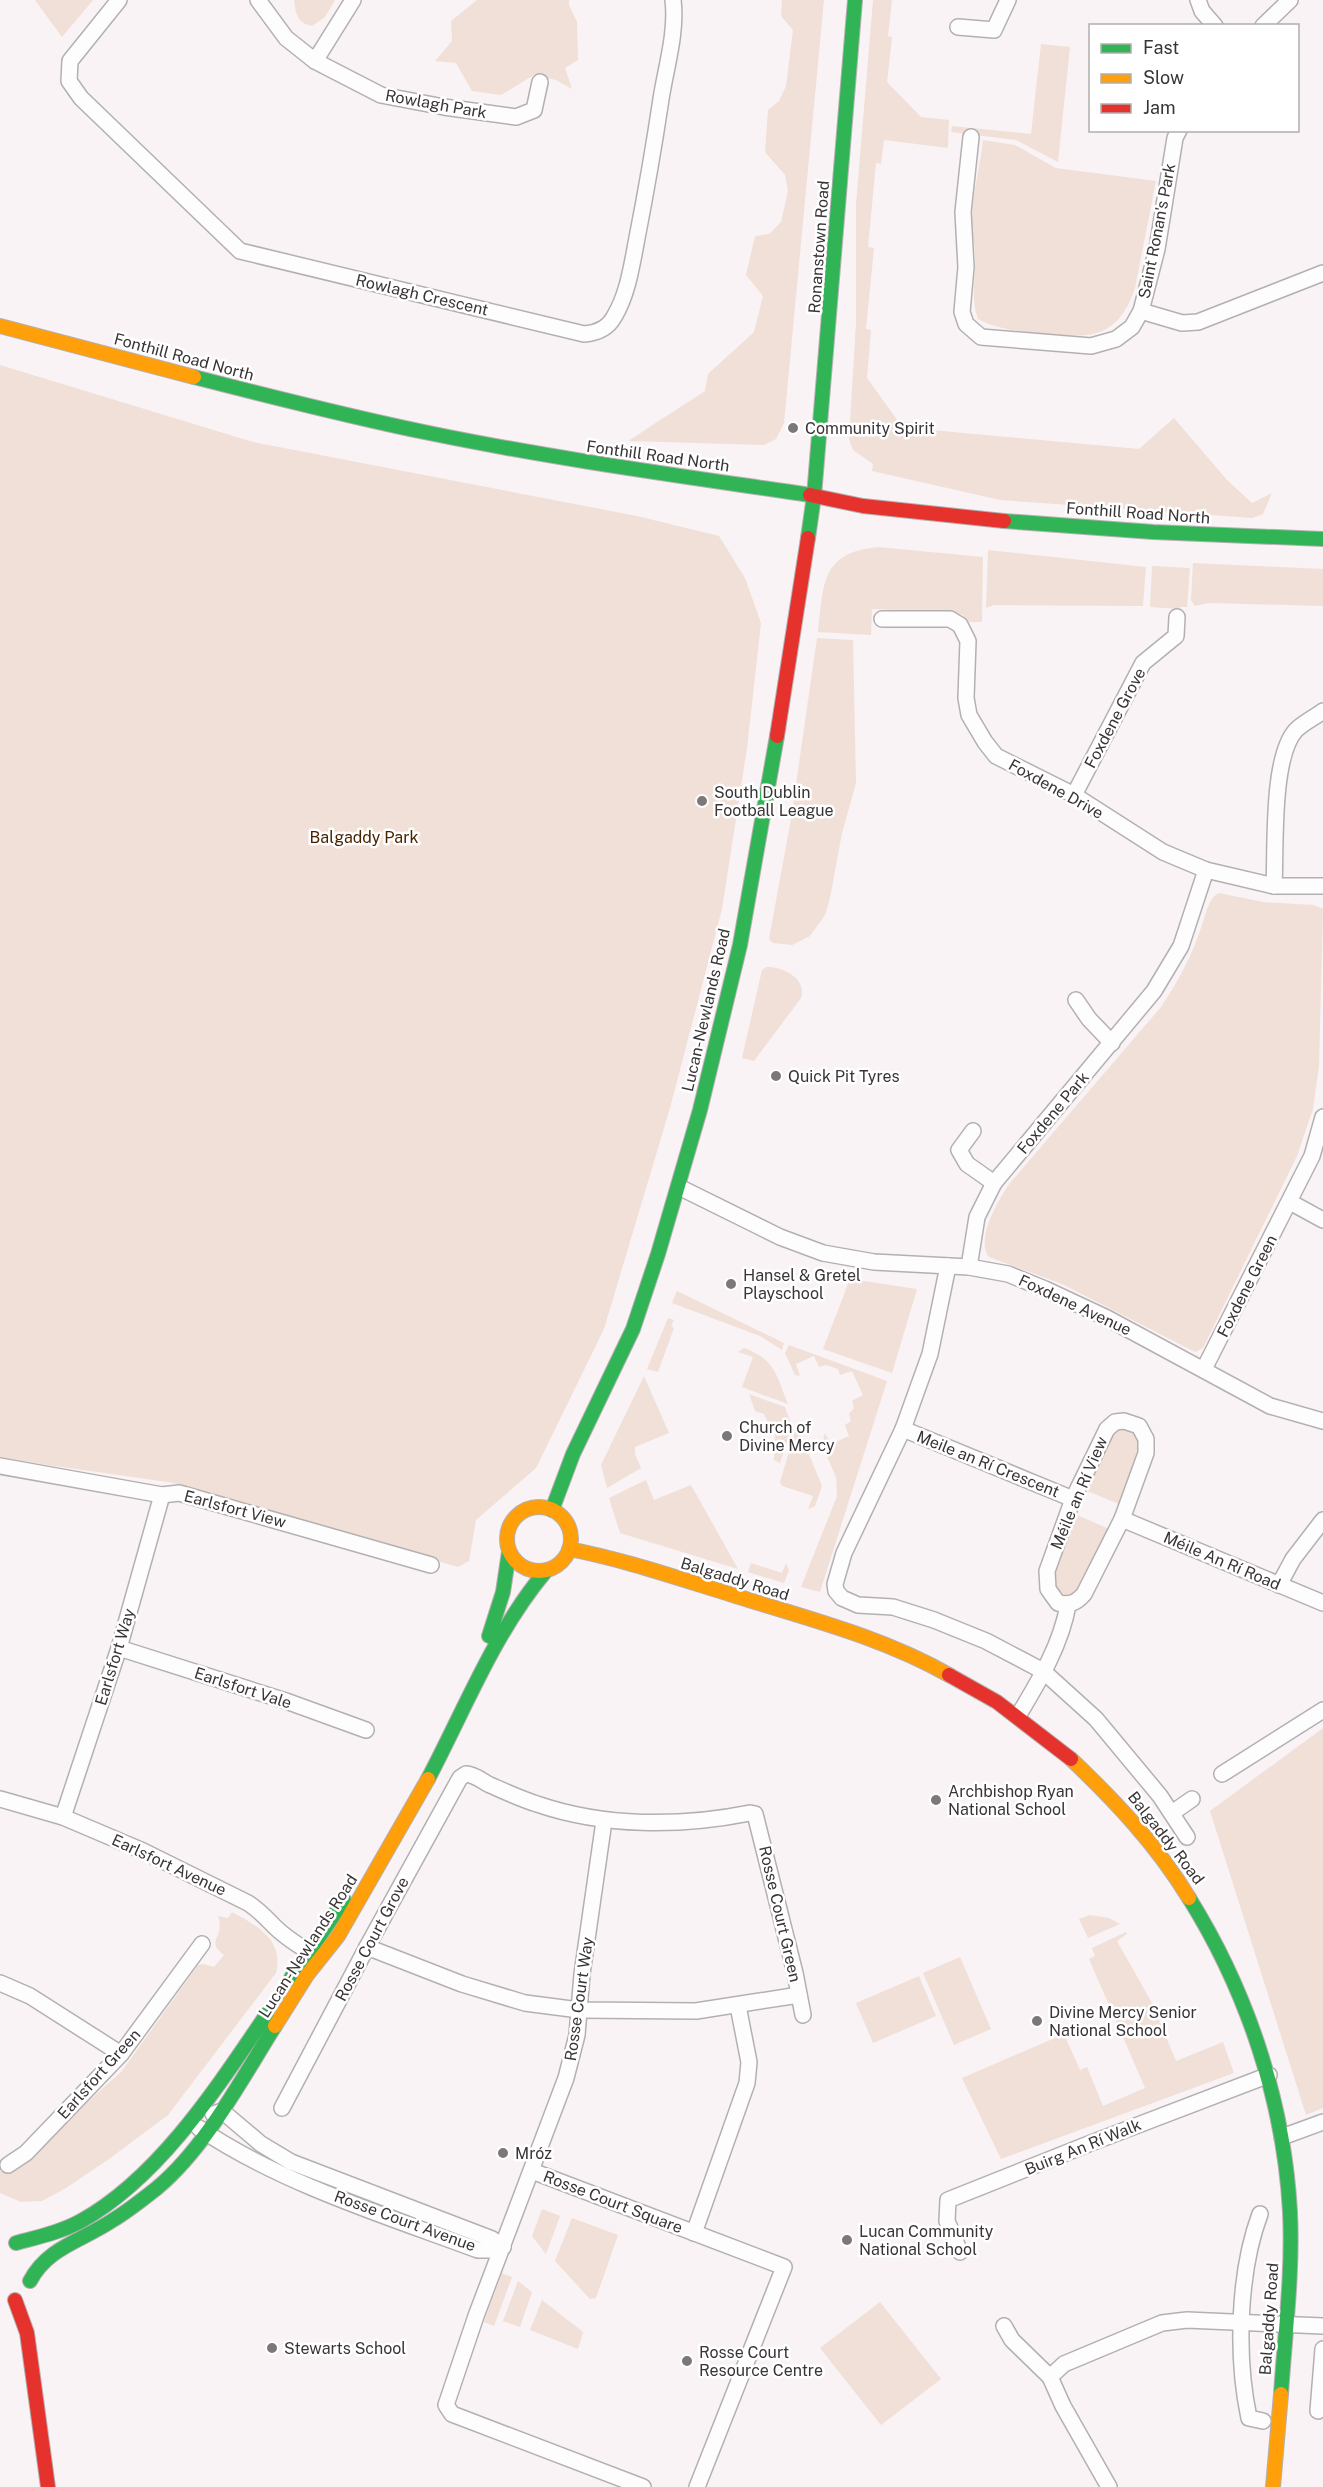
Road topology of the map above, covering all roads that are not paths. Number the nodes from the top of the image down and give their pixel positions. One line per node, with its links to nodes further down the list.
1 (119, 0): 4 (street, Rowlagh Crescent)
2 (258, 0): 12 (street, Rowlagh Park)
3 (353, 0): 12 (street)
4 (673, 0)
5 (855, 0): 19 (street, Ronanstown Road)
6 (1008, 0): 11 (street)
7 (1198, 0): 9 (street)
8 (1290, 0): 10 (street)
9 (1213, 24)
10 (1265, 24)
11 (958, 27)
12 (315, 61): 13 (street, Rowlagh Park)
13 (540, 82)
14 (1178, 132): 17 (street, Saint Ronan's Park)
15 (971, 137): 17 (street, Saint Ronan's Park)
16 (1323, 273): 17 (street)
17 (1141, 311)
18 (0, 326): 19 (street, Fonthill Road North)
19 (814, 496): 20 (street, Fonthill Road North); 33 (street, Lucan-Newlands Road)
20 (1323, 538)
21 (1177, 617): 24 (street, Foxdene Grove)
22 (882, 619): 24 (street, Foxdene Drive)
23 (1323, 711): 26 (street)
24 (1074, 795): 25 (street, Foxdene Drive)
25 (1206, 870): 26 (street, Foxdene Drive); 29 (street, Foxdene Park)
26 (1274, 886): 27 (street, Foxdene Drive)
27 (1323, 886)
28 (1076, 1000): 29 (street)
29 (1112, 1043): 32 (street, Foxdene Park)
30 (1323, 1117): 34 (street, Foxdene Green)
31 (973, 1131): 32 (street)
32 (994, 1183): 37 (street, Foxdene Park)
33 (678, 1187): 36 (street, Foxdene Avenue); 44 (street, Lucan-Newlands Road)
34 (1290, 1202): 35 (street); 38 (street, Foxdene Green)
35 (1323, 1220)
36 (948, 1266): 37 (street, Foxdene Avenue); 40 (street, Meile an Rí Crescent)
37 (969, 1267): 38 (street, Foxdene Avenue)
38 (1204, 1369): 39 (street, Foxdene Avenue)
39 (1323, 1421)
40 (903, 1429): 43 (street, Meile an Rí Crescent); 55 (street, Meile an Rí Crescent)
41 (0, 1466): 42 (street, Earlsfort View)
42 (162, 1495): 49 (street, Earlsfort View); 54 (street, Earlsfort Way)
43 (1073, 1499): 45 (street, Méile an Rí View); 53 (street, Méile an Rí View)
44 (552, 1510): 47 (street); 48 (street)
45 (1122, 1519): 51 (street, Méile An Rí Road); 53 (street, Méile an Rí View)
46 (1323, 1520): 51 (street)
47 (569, 1549): 50 (street); 57 (street, Balgaddy Road)
48 (509, 1552): 50 (street); 68 (street, Lucan-Newlands Road)
49 (431, 1565)
50 (545, 1572): 69 (street, Lucan-Newlands Road)
51 (1279, 1585): 52 (street, Méile An Rí Road)
52 (1323, 1604)
53 (1068, 1605): 55 (street)
54 (120, 1648): 58 (street, Earlsfort Vale); 63 (street, Earlsfort Way)
55 (1043, 1671): 57 (street); 62 (street, Meile an Rí Crescent)
56 (1323, 1710): 59 (street)
57 (1018, 1716): 76 (street, Balgaddy Road)
58 (366, 1730)
59 (1222, 1774)
60 (0, 1799): 63 (street, Earlsfort Avenue)
61 (1192, 1799): 62 (street)
62 (1172, 1813): 65 (street, Meile an Rí Crescent)
63 (63, 1817): 68 (street, Earlsfort Avenue)
64 (604, 1821): 67 (street, Rosse Court Grove); 71 (street, Rosse Court Green); 73 (street, Rosse Court Way)
65 (1187, 1837)
66 (202, 1944): 75 (street, Earlsfort Green)
67 (367, 1947): 73 (street); 77 (street, Rosse Court Grove)
68 (309, 1952): 69 (street, Earlsfort Avenue); 79 (street, Lucan-Newlands Road)
69 (323, 1960): 78 (street, Lucan-Newlands Road)
70 (0, 1983): 75 (street)
71 (799, 1995): 72 (street); 74 (street, Rosse Court Green)
72 (738, 2006): 73 (street); 86 (street)
73 (579, 2010): 84 (street, Rosse Court Way)
74 (803, 2015)
75 (121, 2054): 83 (street, Earlsfort Green)
76 (1269, 2075): 82 (street, Balgaddy Road); 88 (street, Buirg An Rí Walk)
77 (282, 2108)
78 (222, 2111): 79 (street); 81 (street, Lucan-Newlands Road); 87 (street, Rosse Court Avenue)
79 (190, 2122): 81 (street, Rosse Court Avenue); 89 (street, Lucan-Newlands Road)
80 (1323, 2122): 82 (street)
81 (205, 2132): 87 (street, Rosse Court Avenue); 89 (street, Lucan-Newlands Road)
82 (1282, 2137): 94 (street, Balgaddy Road)
83 (8, 2165)
84 (532, 2172): 86 (street, Rosse Court Square); 87 (street, Rosse Court Way)
85 (1260, 2214): 92 (street)
86 (694, 2233): 102 (street, Rosse Court Square)
87 (503, 2247): 101 (street, Rosse Court Way)
88 (960, 2252)
89 (30, 2281): 90 (street, Lucan-Newlands Road)
90 (15, 2300): 91 (street); 100 (street)
91 (0, 2304)
92 (1240, 2323): 94 (street); 97 (street); 99 (street)
93 (1004, 2326): 97 (street)
94 (1286, 2326): 95 (street); 104 (street, Balgaddy Road)
95 (1323, 2326)
96 (1323, 2349): 98 (street)
97 (1050, 2378): 103 (street)
98 (1318, 2411)
99 (1263, 2421)
100 (48, 2487)
101 (643, 2487)
102 (697, 2487)
103 (1109, 2487)
104 (1273, 2487)

